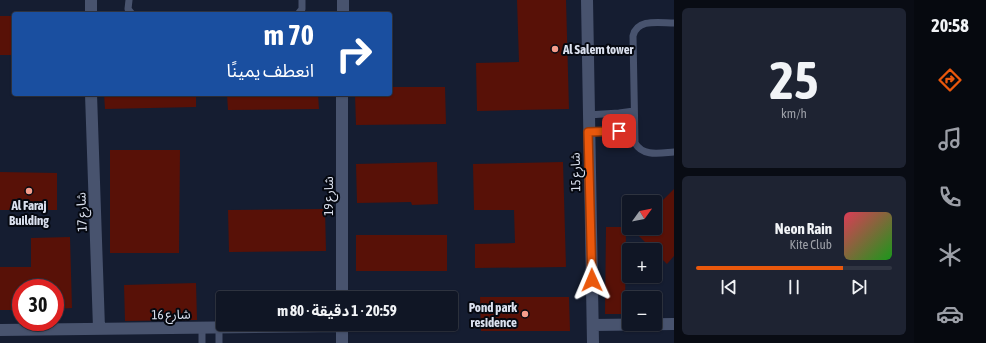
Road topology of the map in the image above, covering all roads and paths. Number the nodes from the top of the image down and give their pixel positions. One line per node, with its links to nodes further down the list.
1 (91, 0): 6 (street)
2 (128, 0): 7 (lane)
3 (302, 0): 8 (lane)
4 (343, 0): 9 (street)
5 (587, 0): 14 (street, شارع 15)
6 (91, 12)
7 (130, 12)
8 (300, 12)
9 (343, 12)
10 (674, 23): 13 (lane)
11 (91, 96): 22 (street, شارع 17)
12 (342, 96): 18 (street, شارع 19)
13 (634, 111): 14 (lane); 15 (lane)
14 (588, 115): 16 (street, شارع 15)
15 (634, 131): 16 (lane); 17 (lane)
16 (588, 132): 20 (street, شارع 15)
17 (674, 152)
18 (342, 291)
19 (674, 324): 20 (street)
20 (593, 325): 30 (street, شارع 15)
21 (202, 327): 22 (street, شارع 16); 23 (street, شارع 16); 27 (lane)
22 (99, 328): 24 (street, شارع 16)
23 (216, 328)
24 (0, 330)
25 (219, 331): 28 (lane)
26 (342, 331): 29 (street)
27 (202, 343)
28 (219, 343)
29 (342, 343)
30 (593, 343)

